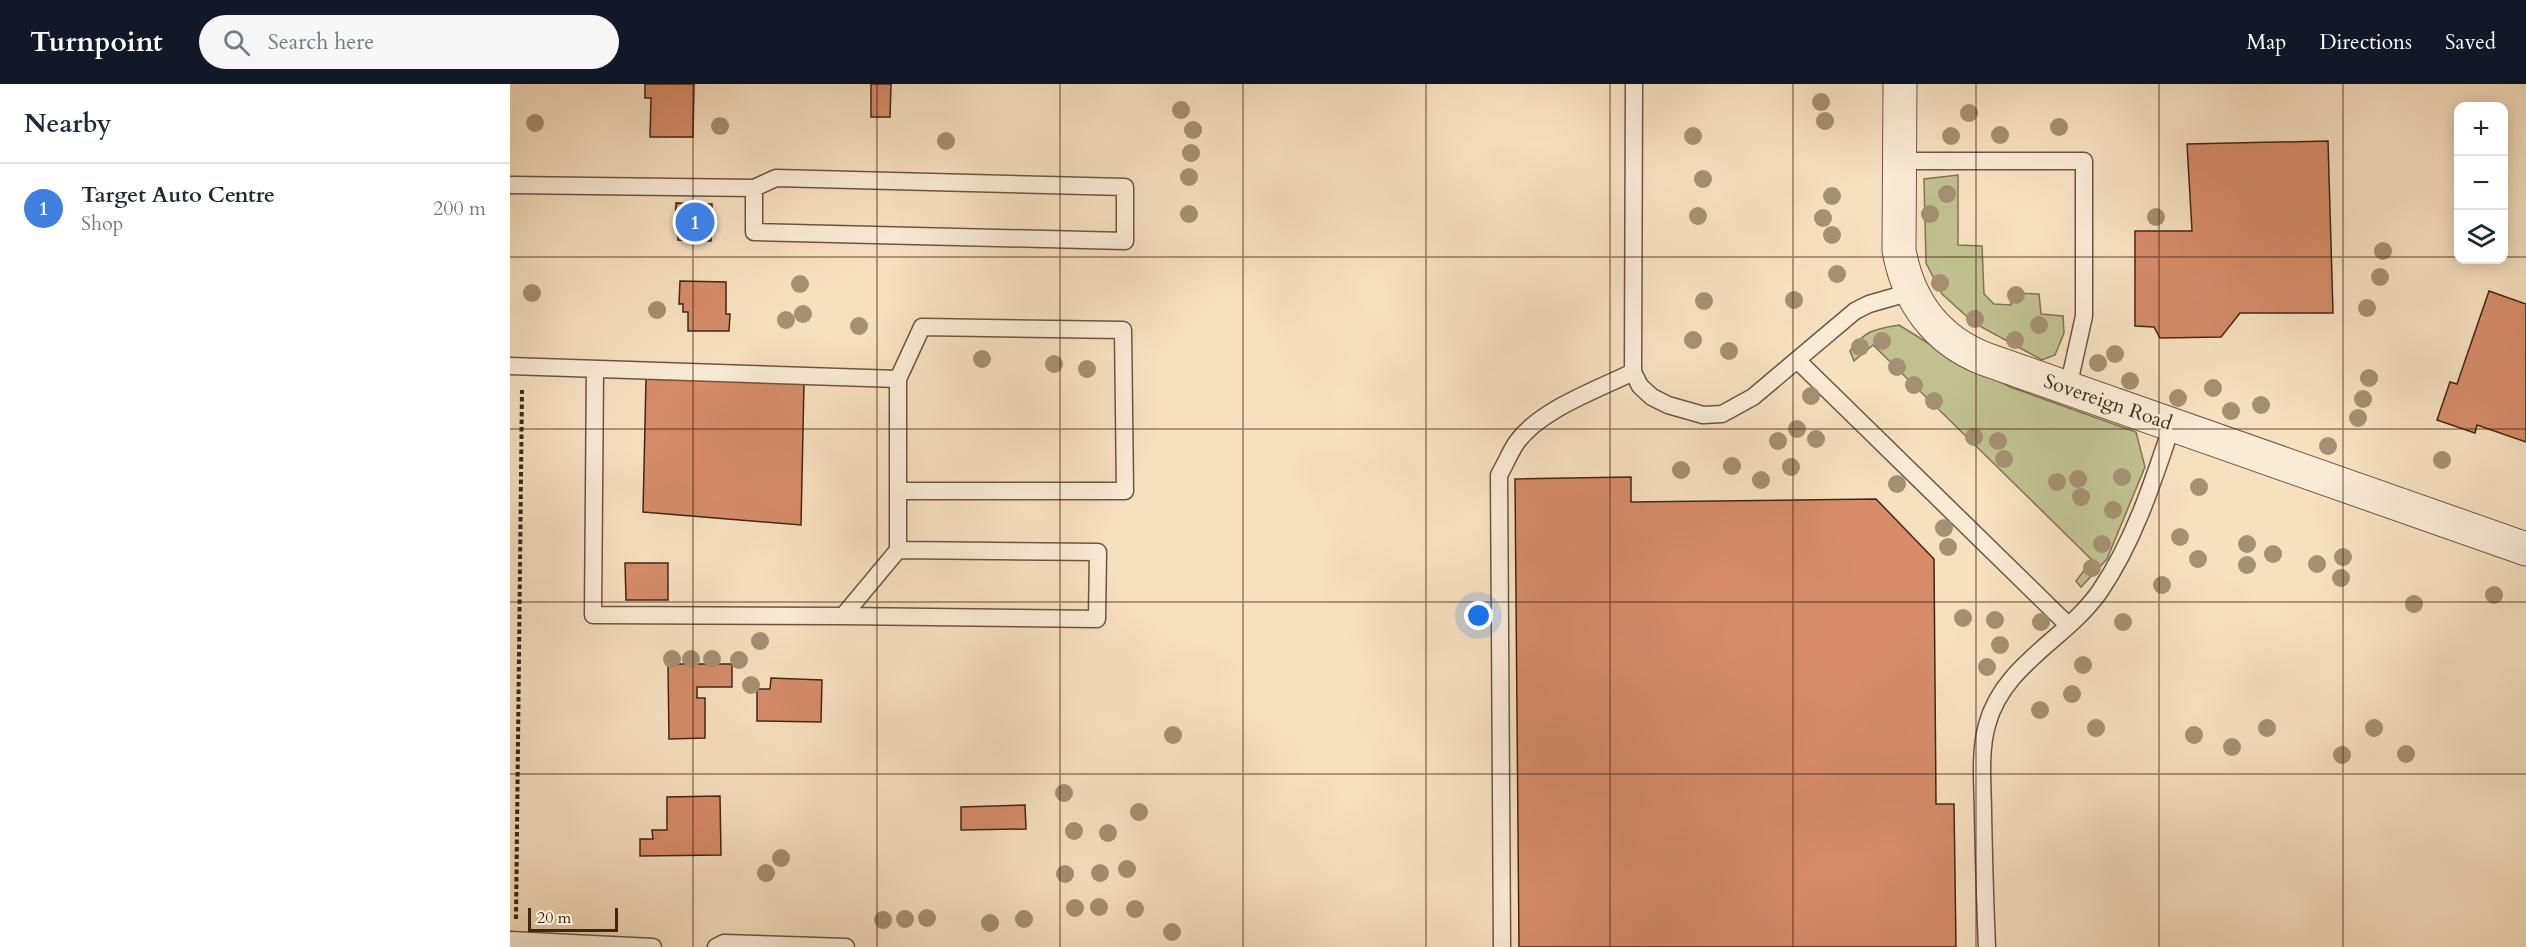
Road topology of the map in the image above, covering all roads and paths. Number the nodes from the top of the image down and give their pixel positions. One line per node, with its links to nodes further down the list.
1 (1634, 84): 10 (lane)
2 (1900, 84): 3 (street, Sovereign Road)
3 (1899, 161): 6 (street, Sovereign Road); 13 (lane)
4 (510, 184): 5 (lane)
5 (754, 188): 5 (lane)
6 (1911, 292): 7 (lane); 13 (street, Sovereign Road)
7 (1797, 360): 10 (lane); 19 (lane)
8 (510, 366): 9 (lane)
9 (595, 369): 11 (lane); 18 (lane)
10 (1633, 372): 25 (lane)
11 (898, 379): 15 (lane); 15 (lane)
12 (522, 386): 20 (path)
13 (2068, 388): 14 (street, Sovereign Road)
14 (2172, 425): 16 (street, Sovereign Road); 19 (lane)
15 (898, 491): 17 (lane)
16 (2526, 549)
17 (898, 550): 18 (lane); 18 (lane)
18 (843, 616)
19 (2067, 626): 26 (lane)
20 (513, 940): 21 (lane)
21 (603, 945): 22 (lane)
22 (653, 947)
23 (716, 947): 24 (lane)
24 (846, 947)
25 (1502, 947)
26 (1986, 947)

